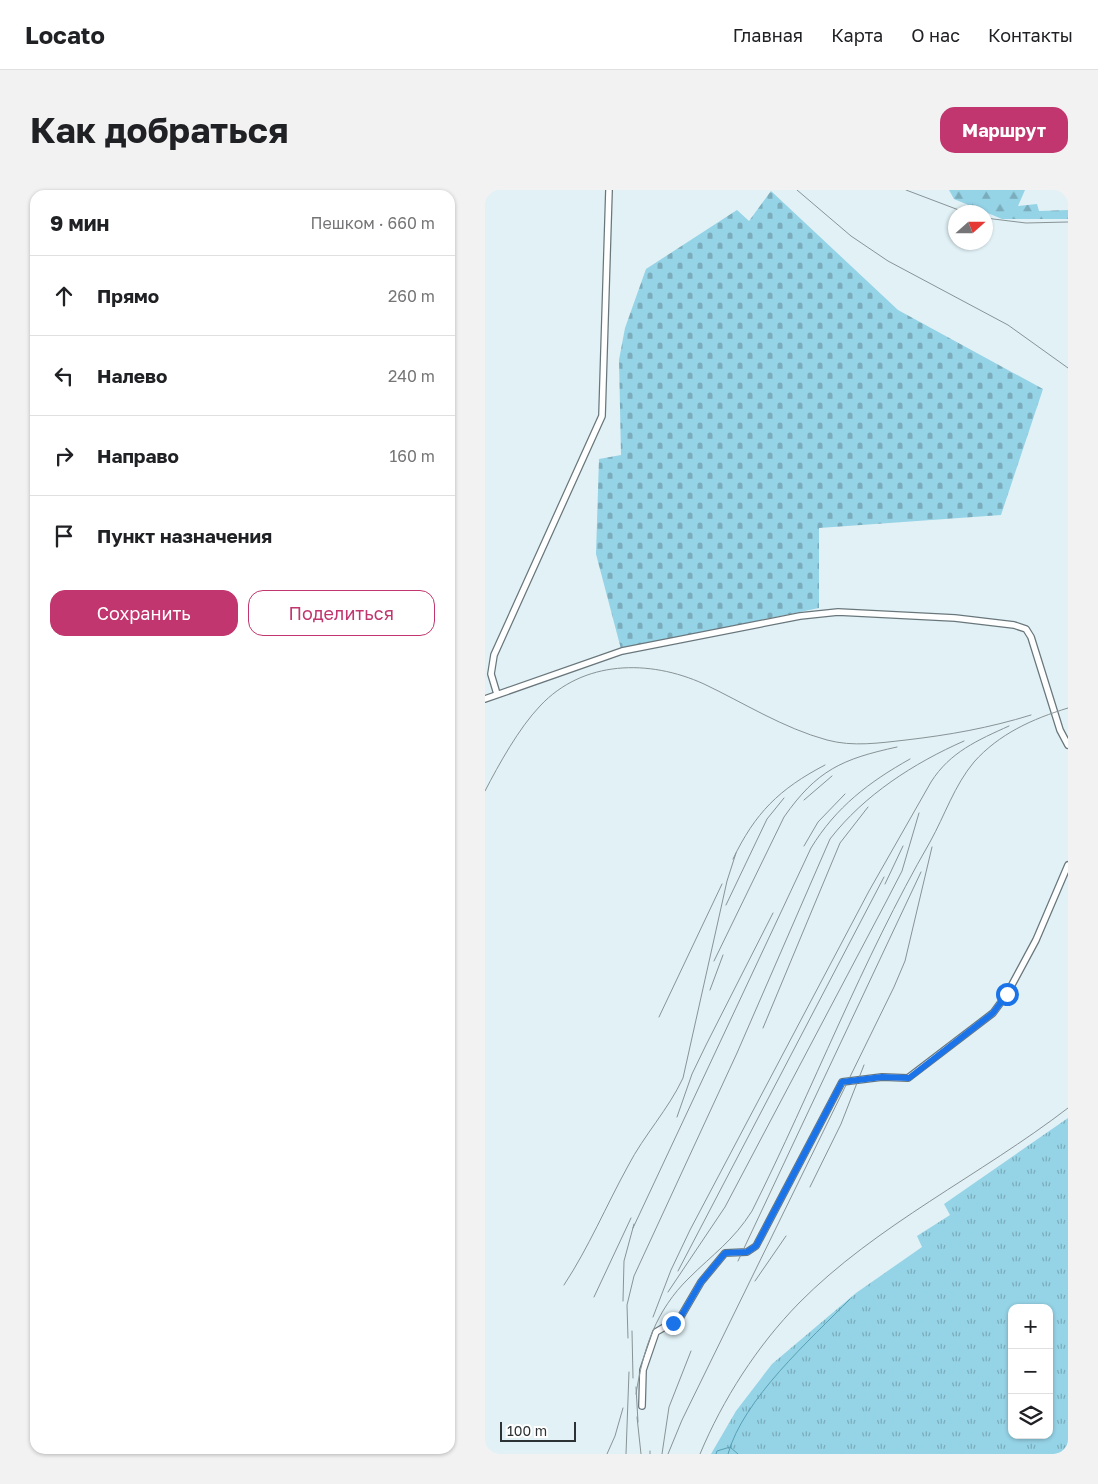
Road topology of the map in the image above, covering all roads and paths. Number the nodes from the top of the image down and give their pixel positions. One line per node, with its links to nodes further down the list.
1 (609, 190): 2 (street)
2 (497, 694): 3 (street); 4 (street)
3 (485, 699)
4 (1068, 745)
5 (1068, 866): 6 (street)
6 (642, 1406)

